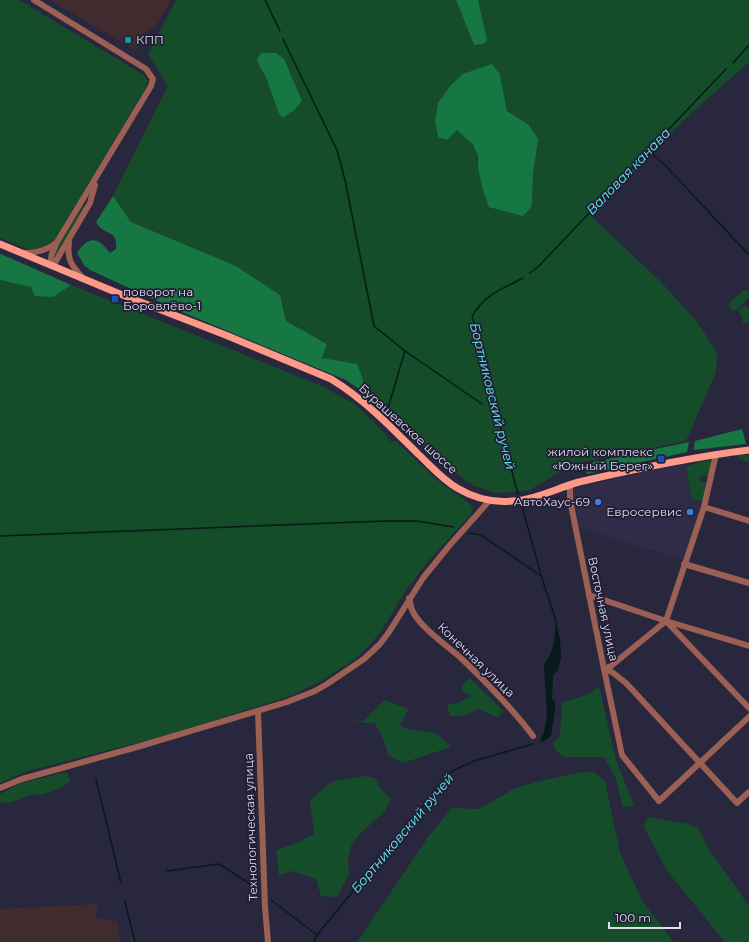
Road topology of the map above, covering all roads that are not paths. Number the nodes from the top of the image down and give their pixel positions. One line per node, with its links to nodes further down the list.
1 (34, 0): 2 (street)
2 (97, 177): 3 (street); 4 (street)
3 (70, 239): 7 (street); 8 (street)
4 (57, 242): 6 (street); 7 (street)
5 (0, 244): 6 (main road, Бурашевское шоссе)
6 (22, 253): 7 (main road, Бурашевское шоссе)
7 (53, 266): 8 (main road, Бурашевское шоссе)
8 (83, 278): 12 (main road, Бурашевское шоссе)
9 (749, 450): 10 (main road, Бурашевское шоссе)
10 (716, 454): 11 (main road, Бурашевское шоссе); 13 (street)
11 (570, 485): 12 (main road, Бурашевское шоссе); 17 (street, Восточная улица)
12 (490, 500): 18 (street)
13 (704, 506): 14 (street); 15 (street)
14 (749, 521)
15 (684, 564): 16 (street); 19 (street)
16 (749, 583)
17 (589, 595): 19 (street); 21 (street, Восточная улица)
18 (409, 598): 23 (street); 25 (street, Конечная улица)
19 (666, 621): 20 (street); 21 (street); 22 (street)
20 (749, 646)
21 (604, 669): 26 (street, Восточная улица); 26 (street)
22 (749, 708)
23 (258, 711): 27 (street); 29 (street, Технологическая улица)
24 (749, 717): 26 (street)
25 (533, 736)
26 (700, 762): 28 (street, Восточная улица)
27 (0, 788)
28 (749, 792)
29 (268, 942)

